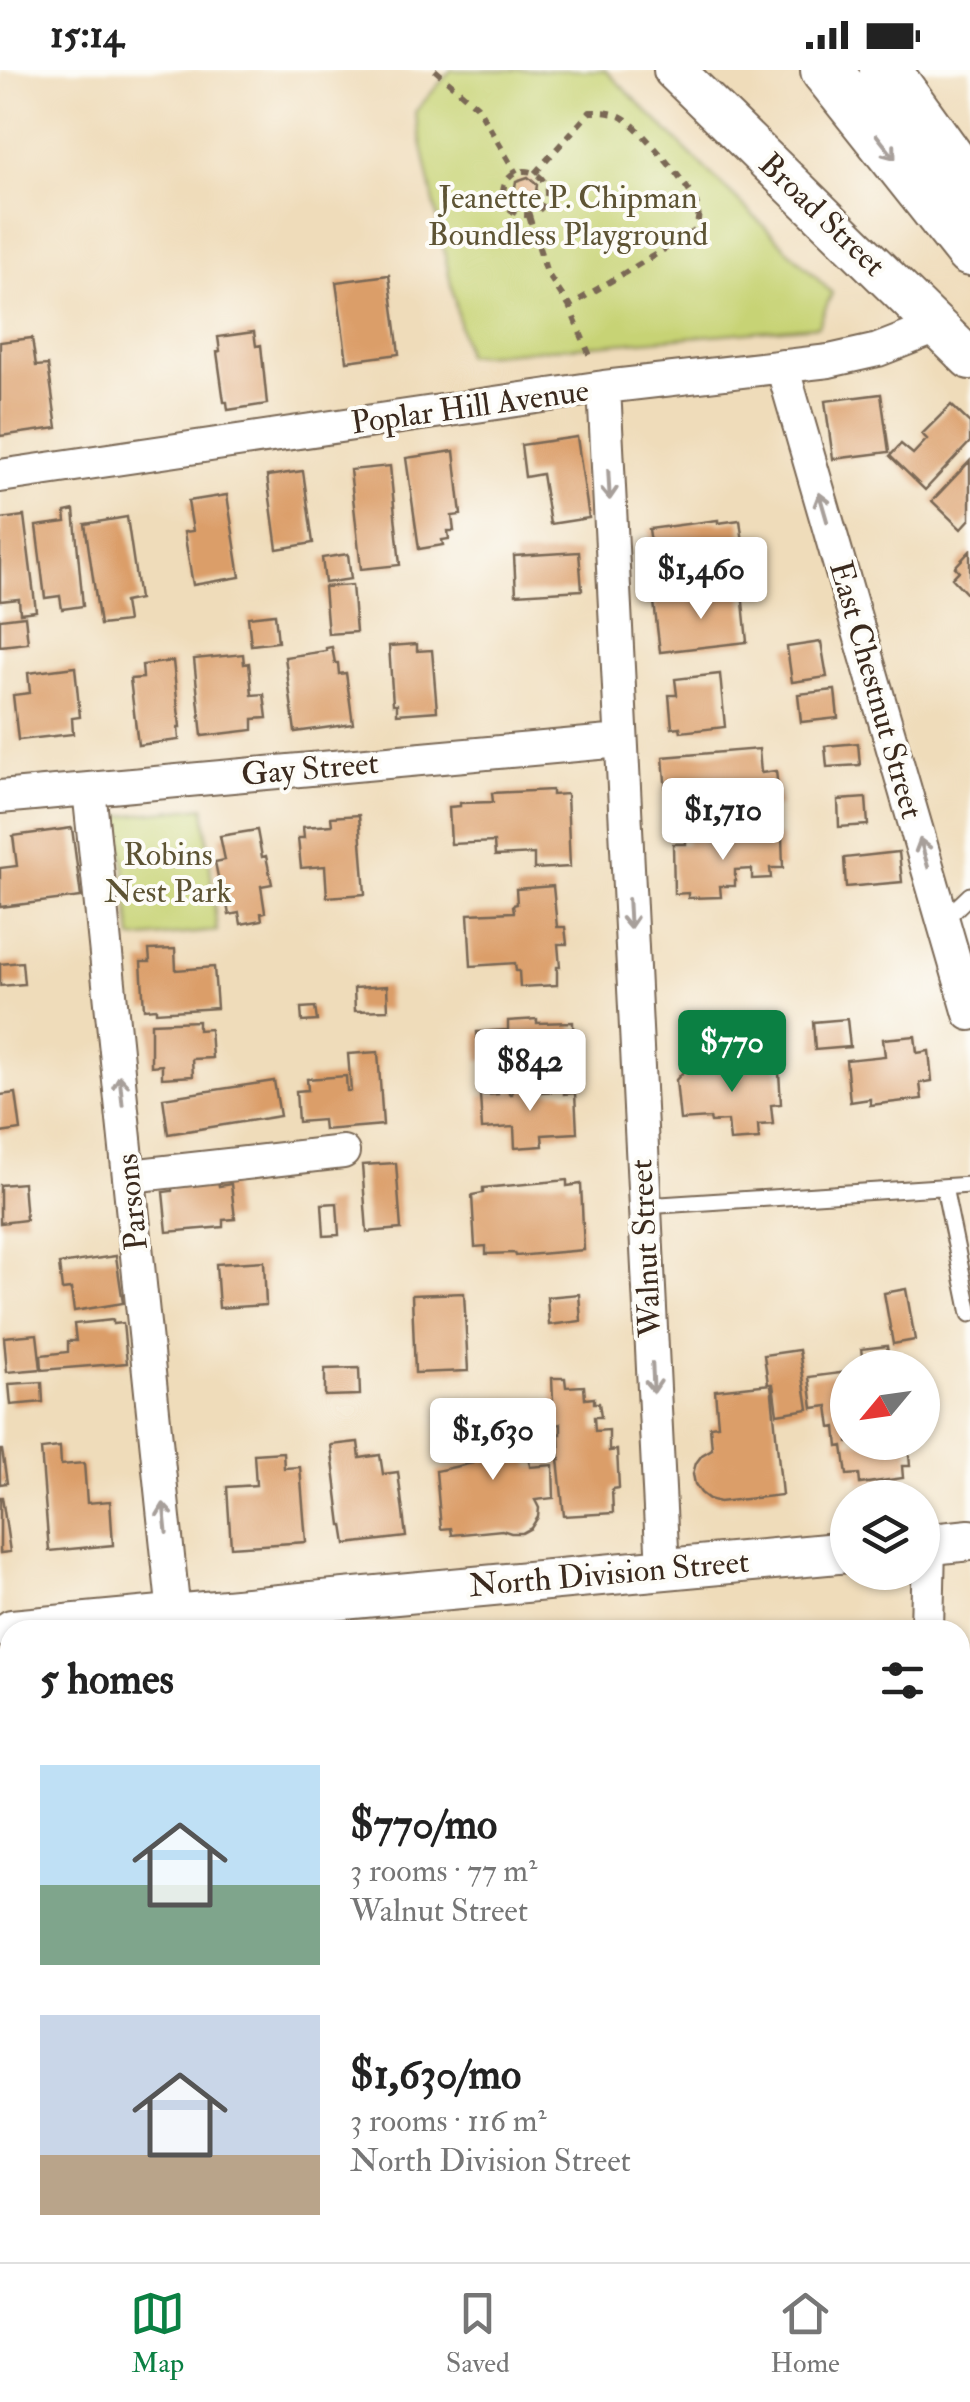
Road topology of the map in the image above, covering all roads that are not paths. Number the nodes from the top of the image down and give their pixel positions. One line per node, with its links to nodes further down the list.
1 (674, 70): 6 (street, Broad Street)
2 (826, 70): 5 (main road, one-way to 5)
3 (885, 70): 4 (main road)
4 (970, 188)
5 (970, 251)
6 (937, 327): 7 (street, Broad Street); 8 (street, Poplar Hill Avenue)
7 (970, 360)
8 (782, 366): 9 (street, Poplar Hill Avenue); 15 (street, East Chestnut Street, one-way to 8)
9 (604, 387): 10 (street, Poplar Hill Avenue); 11 (street, Walnut Street, one-way to 11)
10 (0, 476)
11 (620, 741): 12 (street, Gay Street); 21 (street, Walnut Street, one-way to 21)
12 (89, 789): 13 (street, Gay Street); 18 (street, Parsons, one-way to 12)
13 (0, 798)
14 (970, 895): 15 (lane)
15 (944, 921): 16 (street, East Chestnut Street)
16 (970, 1014)
17 (343, 1152): 18 (street)
18 (130, 1176): 28 (street, Parsons, one-way to 18)
19 (970, 1184): 20 (lane)
20 (944, 1187): 21 (lane); 22 (lane)
21 (644, 1206): 26 (street, Walnut Street, one-way to 26)
22 (970, 1314)
23 (970, 1540): 24 (street)
24 (940, 1543)
25 (830, 1554): 26 (street, North Division Street)
26 (662, 1570): 28 (street, North Division Street)
27 (927, 1590): 30 (street)
28 (174, 1615): 29 (street, North Division Street)
29 (120, 1620)
30 (927, 1620)

